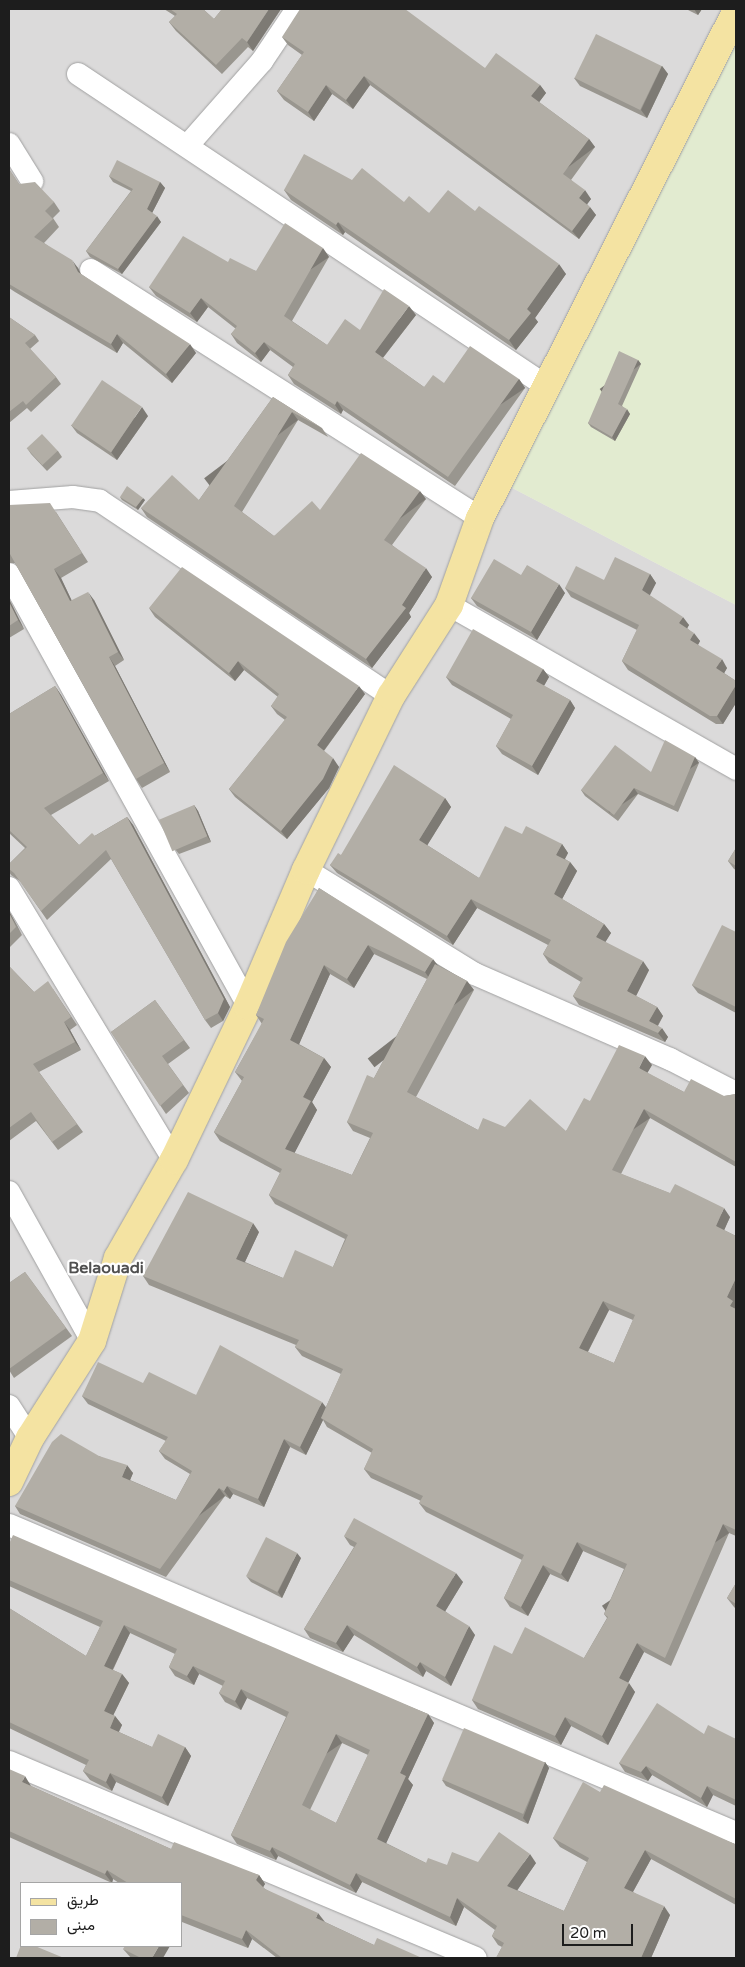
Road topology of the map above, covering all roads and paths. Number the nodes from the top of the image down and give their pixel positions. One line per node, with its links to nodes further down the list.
1 (297, 9): 5 (street)
2 (736, 12): 8 (main road)
3 (78, 74): 5 (street)
4 (9, 144): 6 (street)
5 (188, 145): 8 (street)
6 (32, 181)
7 (91, 270): 10 (street)
8 (546, 386): 10 (main road)
9 (9, 502): 13 (street)
10 (480, 518): 12 (main road)
11 (9, 574): 17 (street)
12 (449, 605): 13 (main road); 14 (street)
13 (391, 696): 15 (main road)
14 (736, 769)
15 (306, 870): 17 (main road); 18 (street)
16 (9, 888): 19 (street)
17 (248, 1006): 19 (main road)
18 (736, 1093)
19 (174, 1160): 21 (main road)
20 (9, 1192): 21 (street)
21 (92, 1341): 23 (main road)
22 (9, 1406): 23 (street)
23 (30, 1438): 24 (main road)
24 (9, 1482)
25 (9, 1525): 27 (street)
26 (9, 1762): 28 (street)
27 (736, 1833)
28 (476, 1958)

